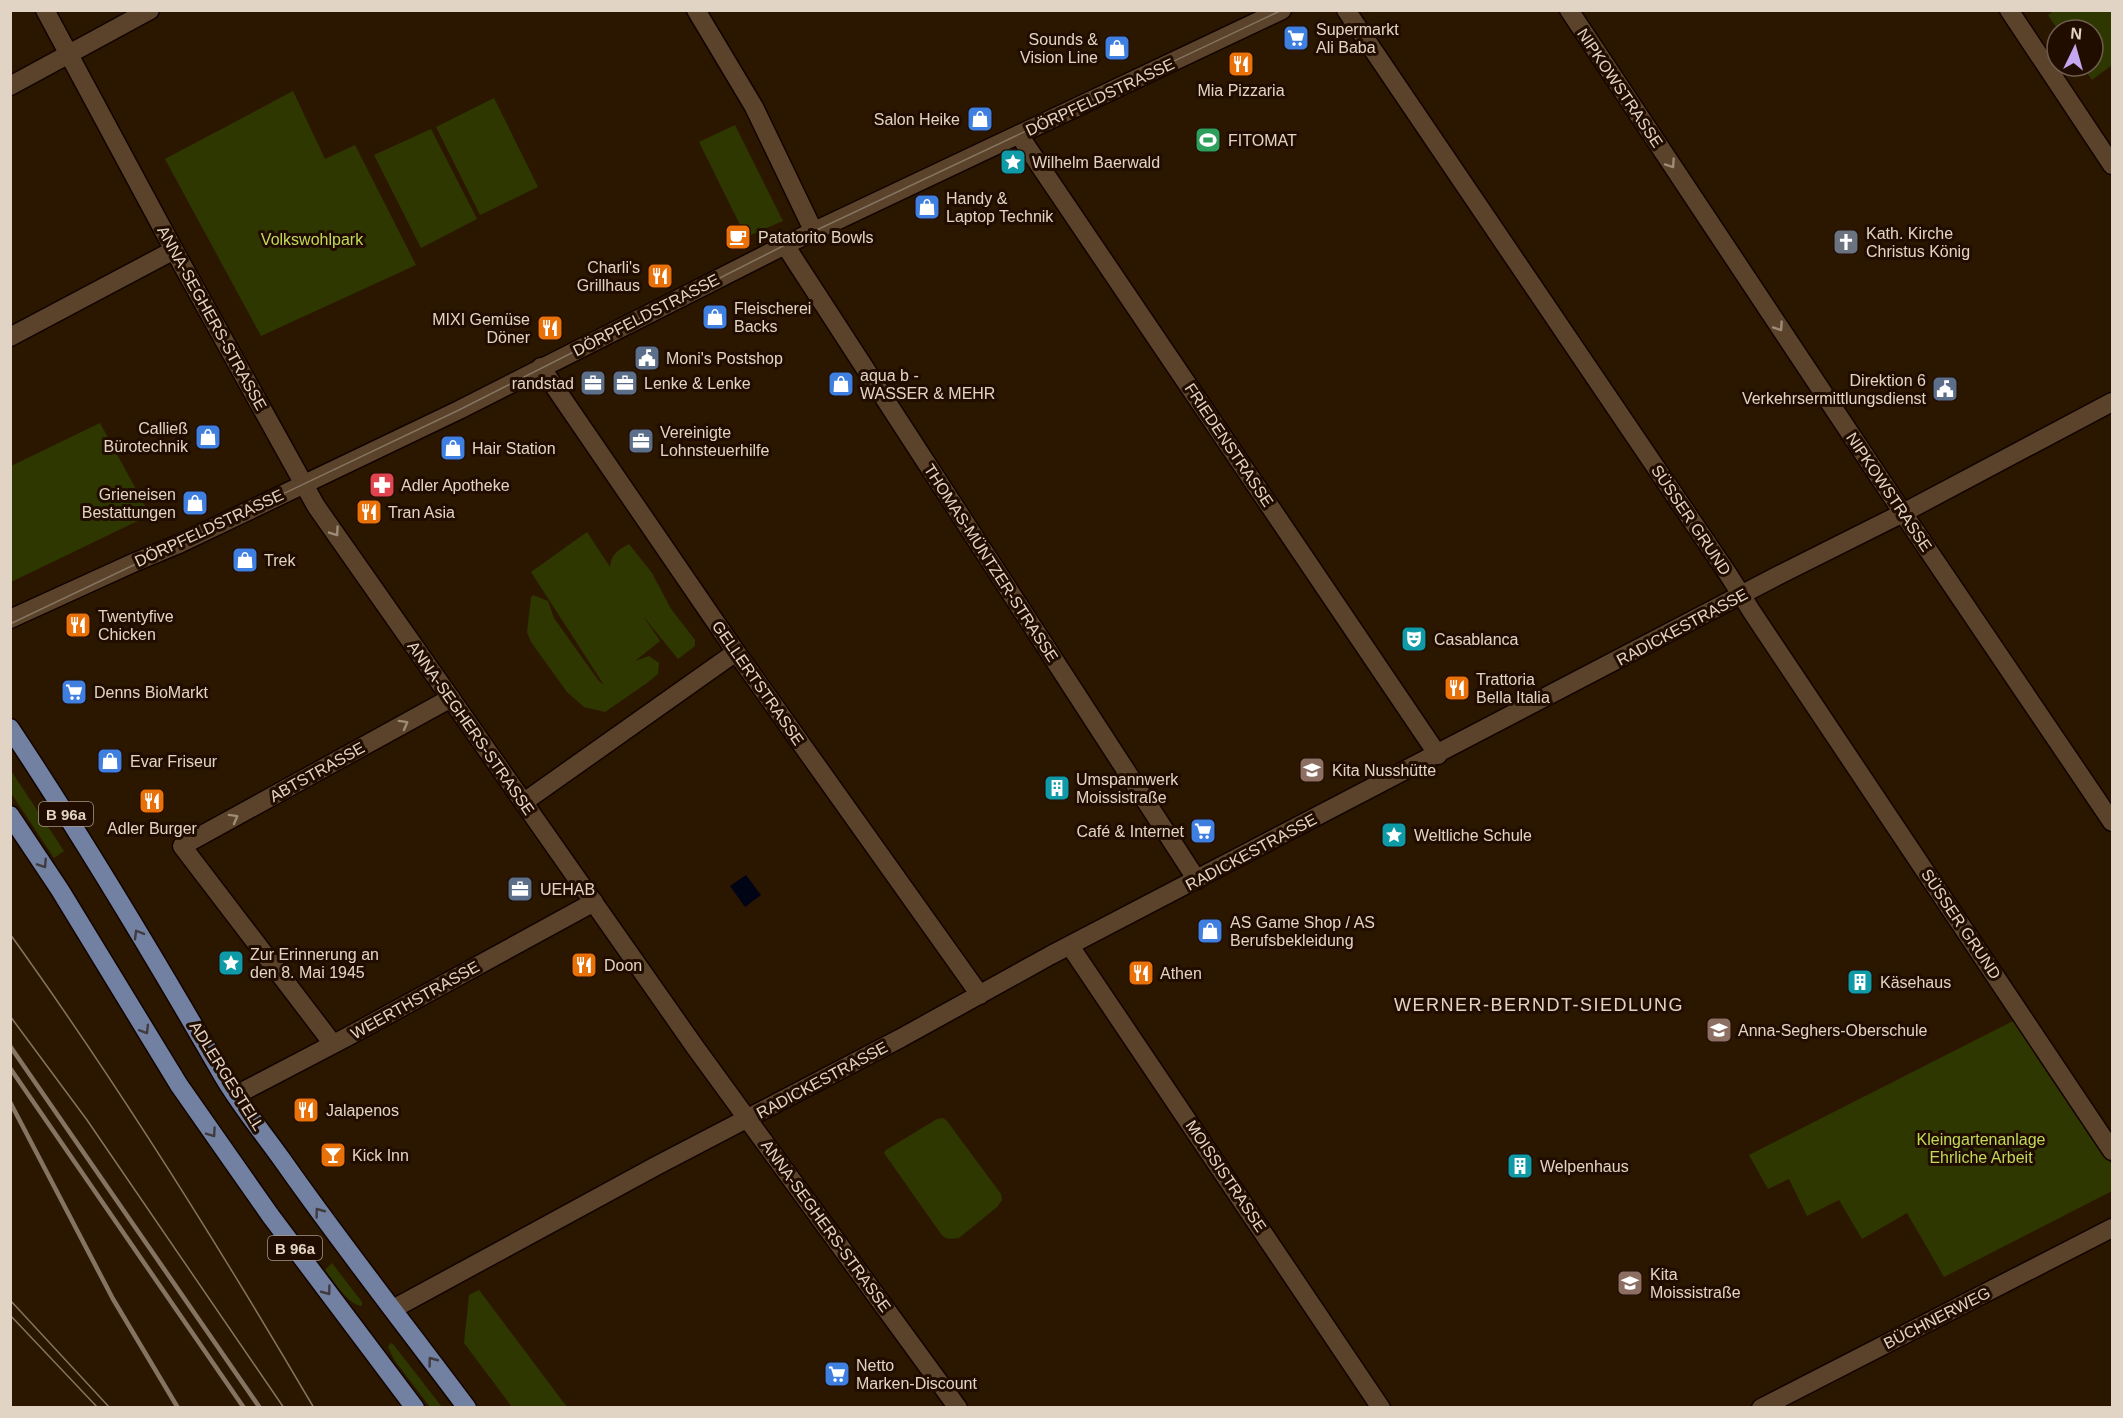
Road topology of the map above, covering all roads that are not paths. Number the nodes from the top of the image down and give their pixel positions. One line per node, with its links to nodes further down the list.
1 (45, 10): 8 (street, ANNA-SEGHERS-STRASSE)
2 (150, 10): 8 (street)
3 (696, 10): 12 (street)
4 (1282, 10): 10 (street, DÖRPFELDSTRASSE)
5 (1346, 10): 20 (street, SÜSSER GRUND)
6 (1569, 10): 19 (street, NIPKOWSTRASSE, one-way to 19)
7 (2009, 10): 11 (street)
8 (69, 54): 9 (street); 14 (street, ANNA-SEGHERS-STRASSE)
9 (10, 86)
10 (1019, 135): 12 (street, DÖRPFELDSTRASSE); 25 (street, FRIEDENSTRASSE)
11 (2112, 165)
12 (814, 232): 13 (street, DÖRPFELDSTRASSE)
13 (785, 245): 16 (street, DÖRPFELDSTRASSE); 29 (street, THOMAS-MÜNTZER-STRASSE)
14 (174, 250): 15 (street); 18 (street, ANNA-SEGHERS-STRASSE)
15 (10, 337)
16 (541, 367): 18 (street, DÖRPFELDSTRASSE); 22 (street, GELLERTSTRASSE)
17 (2112, 402): 19 (street, RADICKESTRASSE)
18 (303, 483): 21 (street, DÖRPFELDSTRASSE); 23 (street, ANNA-SEGHERS-STRASSE, one-way to 23)
19 (1903, 513): 20 (street, RADICKESTRASSE); 28 (street, NIPKOWSTRASSE)
20 (1742, 596): 25 (street, RADICKESTRASSE); 36 (street, SÜSSER GRUND)
21 (10, 619)
22 (736, 652): 26 (street); 32 (street, GELLERTSTRASSE)
23 (451, 698): 26 (street, ANNA-SEGHERS-STRASSE); 33 (street, ABTSTRASSE, one-way to 23)
24 (10, 728): 34 (main road, ADLERGESTELL / B 96a, one-way to 24)
25 (1438, 755): 29 (street, RADICKESTRASSE)
26 (524, 802): 30 (street, ANNA-SEGHERS-STRASSE)
27 (10, 815): 39 (main road, B 96a, one-way to 39)
28 (2112, 822)
29 (1197, 880): 31 (street, RADICKESTRASSE)
30 (594, 902): 33 (street, WEERTHSTRASSE); 35 (street, ANNA-SEGHERS-STRASSE)
31 (1070, 946): 32 (street, RADICKESTRASSE); 42 (street, MOISSISTRASSE)
32 (980, 995): 35 (street, RADICKESTRASSE)
33 (333, 1044): 34 (street, WEERTHSTRASSE)
34 (236, 1095): 38 (main road, ADLERGESTELL / B 96a, one-way to 34)
35 (748, 1119): 38 (street, RADICKESTRASSE); 41 (street, ANNA-SEGHERS-STRASSE)
36 (2112, 1151)
37 (2112, 1228): 43 (street, BÜCHNERWEG)
38 (393, 1309): 40 (main road, ADLERGESTELL / B 96a, one-way to 38)
39 (415, 1407)
40 (467, 1407)
41 (958, 1407)
42 (1381, 1407)
43 (1761, 1407)

